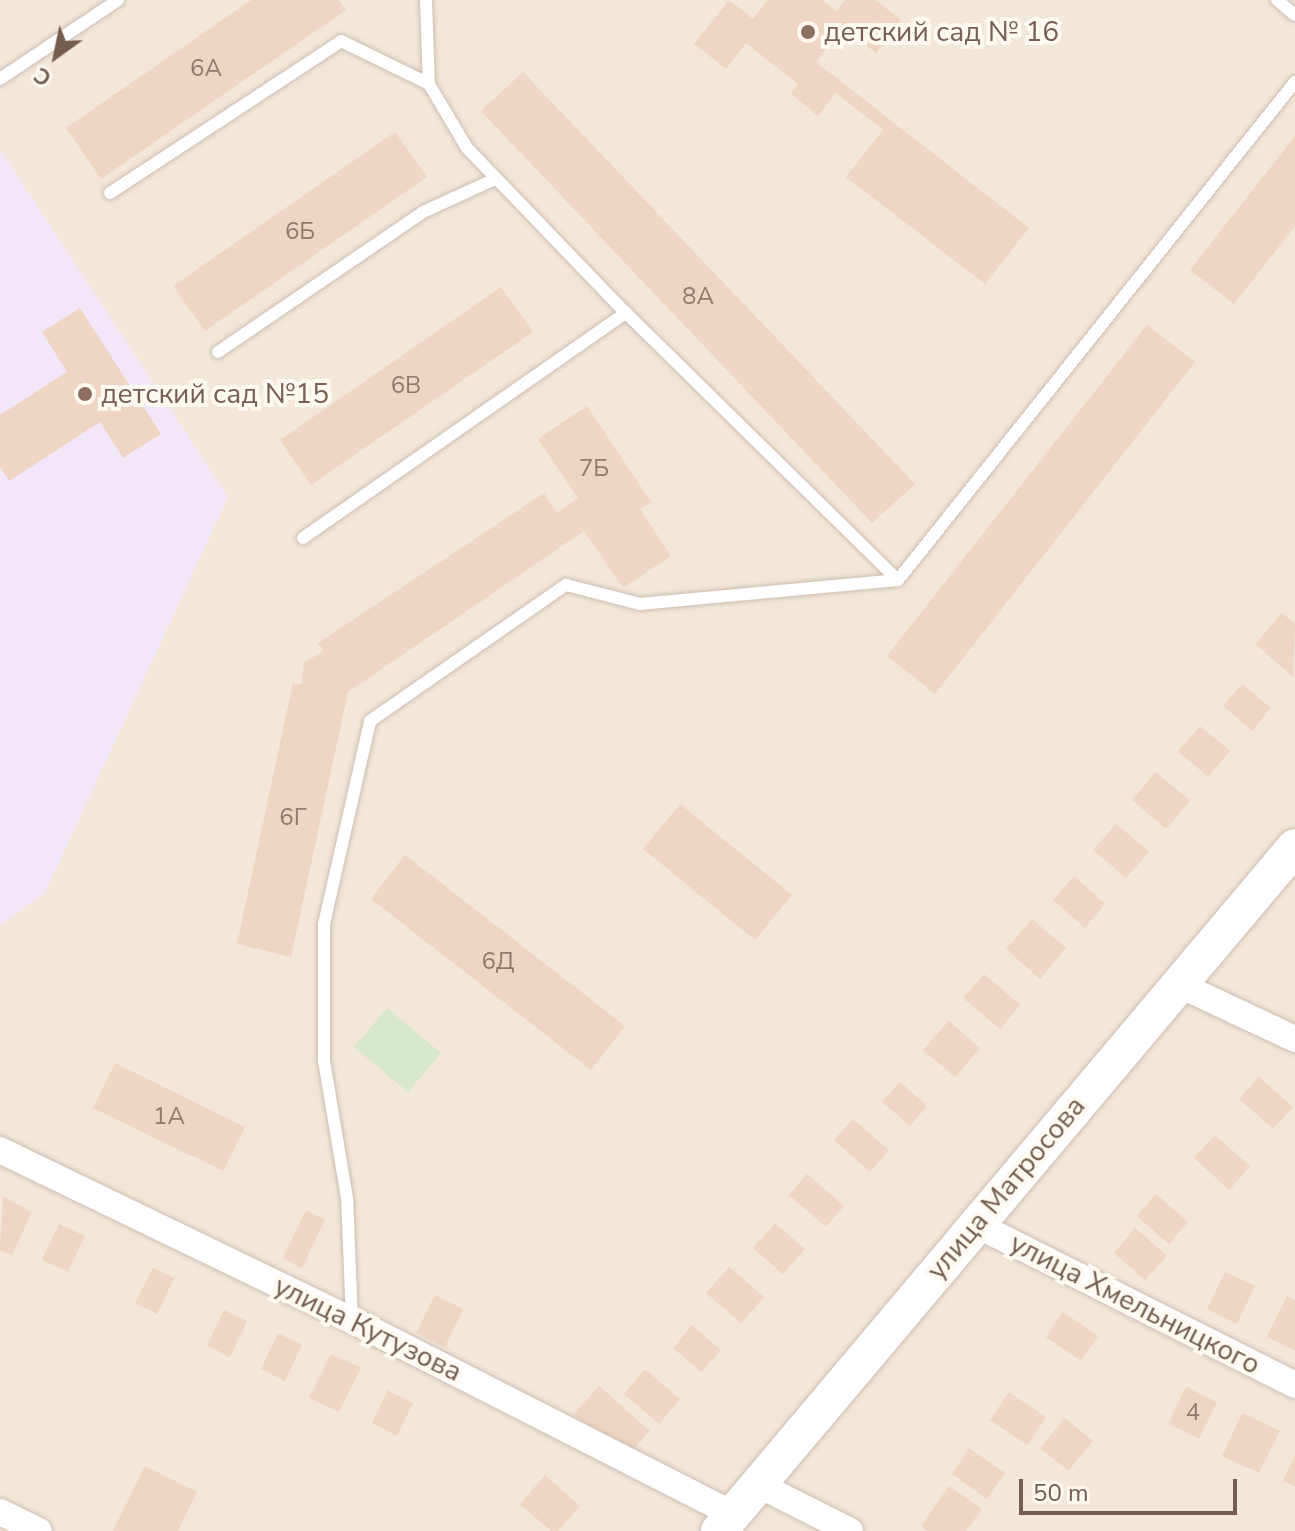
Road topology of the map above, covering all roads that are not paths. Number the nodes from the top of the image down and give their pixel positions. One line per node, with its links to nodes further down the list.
1 (118, 0): 5 (lane)
2 (426, 0): 7 (lane)
3 (1277, 0): 4 (lane)
4 (1295, 15)
5 (0, 79)
6 (1295, 82): 13 (lane)
7 (429, 84): 8 (lane); 9 (lane)
8 (495, 179): 10 (lane); 11 (lane)
9 (110, 193)
10 (626, 313): 12 (lane); 13 (lane)
11 (218, 352)
12 (303, 538)
13 (898, 580): 19 (lane)
14 (1295, 847): 15 (main road, улица Матросова)
15 (1180, 985): 16 (street); 18 (main road, улица Матросова)
16 (1295, 1039)
17 (0, 1150): 19 (street, улица Кутузова)
18 (975, 1224): 20 (street, улица Хмельницкого); 21 (main road, улица Матросова)
19 (352, 1320): 23 (street, улица Кутузова)
20 (1295, 1385)
21 (757, 1484): 23 (main road, улица Матросова); 25 (street)
22 (0, 1512): 24 (street)
23 (726, 1522)
24 (39, 1531)
25 (850, 1531)

